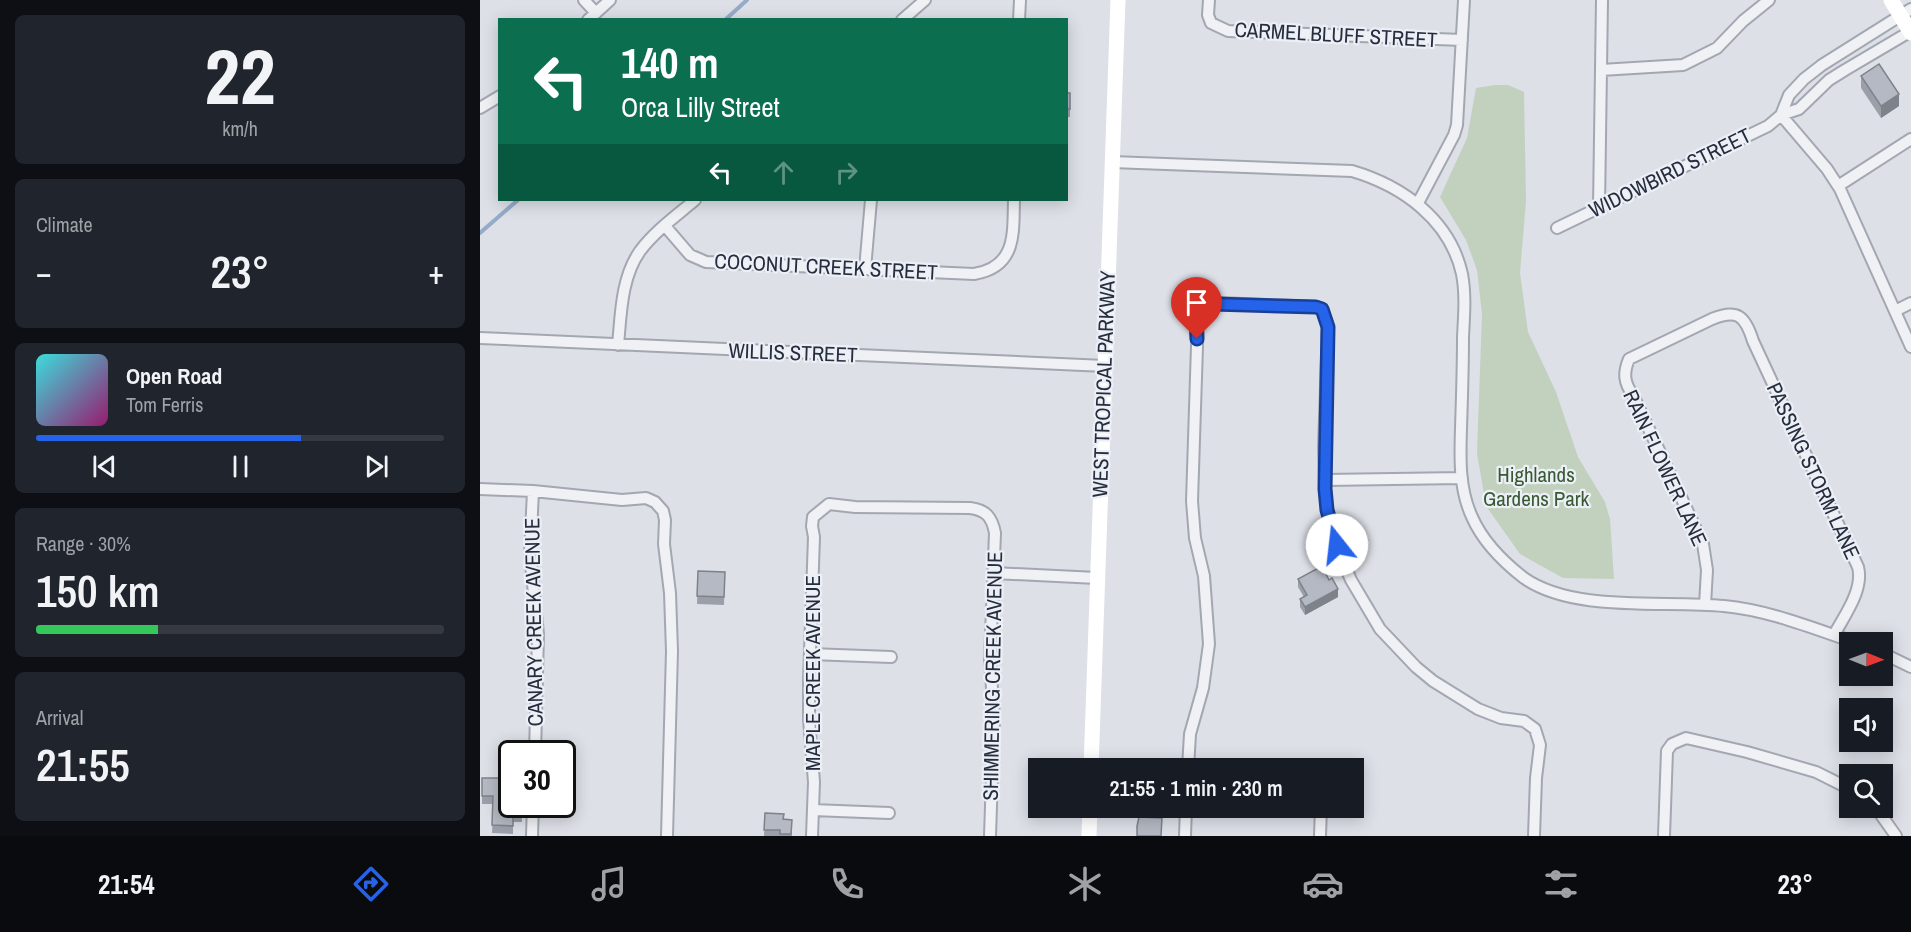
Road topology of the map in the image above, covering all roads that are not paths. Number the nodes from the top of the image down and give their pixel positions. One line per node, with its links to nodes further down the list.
1 (584, 0): 12 (street)
2 (610, 0): 12 (street)
3 (925, 0): 13 (street)
4 (1020, 0): 14 (street)
5 (1118, 0): 22 (main road, WEST TROPICAL PARKWAY)
6 (1209, 0): 16 (street, CARMEL BLUFF STREET)
7 (1464, 0): 16 (street)
8 (1602, 0): 17 (street)
9 (1769, 0): 17 (street)
10 (1891, 0): 11 (main road)
11 (1905, 13): 15 (main road); 20 (street, WIDOWBIRD STREET)
12 (592, 16)
13 (904, 18)
14 (1019, 18)
15 (1911, 32): 20 (street, WIDOWBIRD STREET)
16 (1462, 40): 27 (street)
17 (1601, 70): 28 (street)
18 (498, 97): 19 (street)
19 (480, 108)
20 (1781, 115): 23 (street); 28 (street, WIDOWBIRD STREET)
21 (1911, 139): 23 (street)
22 (1112, 162): 27 (street); 37 (main road, WEST TROPICAL PARKWAY)
23 (1838, 186): 33 (street)
24 (693, 201): 29 (street)
25 (871, 201): 31 (street)
26 (1014, 201): 31 (street, COCONUT CREEK STREET)
27 (1418, 203): 39 (street)
28 (1599, 207): 30 (street, WIDOWBIRD STREET)
29 (665, 226): 31 (street, COCONUT CREEK STREET); 35 (street)
30 (1557, 228)
31 (865, 269)
32 (1911, 303): 33 (street)
33 (1894, 311): 36 (street)
34 (480, 338): 35 (street, WILLIS STREET)
35 (618, 345): 37 (street, WILLIS STREET)
36 (1911, 347)
37 (1105, 366): 45 (main road, WEST TROPICAL PARKWAY)
38 (1626, 367): 46 (street, RAIN FLOWER LANE); 47 (street, PASSING STORM LANE)
39 (1462, 478): 40 (street); 46 (street)
40 (1325, 480): 55 (street); 71 (street)
41 (480, 489): 42 (street)
42 (532, 491): 53 (street, CANARY CREEK AVENUE); 65 (street)
43 (990, 517): 44 (street, SHIMMERING CREEK AVENUE); 49 (street, MAPLE CREEK AVENUE)
44 (993, 573): 45 (street); 67 (street, SHIMMERING CREEK AVENUE)
45 (1097, 578): 54 (main road, WEST TROPICAL PARKWAY)
46 (1705, 605): 47 (street)
47 (1834, 635): 48 (street)
48 (1839, 637)
49 (810, 654): 50 (street); 57 (street, MAPLE CREEK AVENUE)
50 (891, 657)
51 (1893, 658): 52 (street)
52 (1911, 667)
53 (535, 740)
54 (1091, 758)
55 (1189, 758)
56 (1839, 784): 72 (street)
57 (813, 810): 58 (street); 66 (street, MAPLE CREEK AVENUE)
58 (889, 813)
59 (533, 818): 64 (street)
60 (1090, 818): 68 (main road)
61 (1186, 818): 69 (street)
62 (1321, 818): 70 (street)
63 (1883, 818): 73 (street)
64 (532, 836)
65 (667, 836)
66 (812, 836)
67 (990, 836)
68 (1089, 836)
69 (1185, 836)
70 (1320, 836)
71 (1534, 836)
72 (1664, 836)
73 (1896, 836)

